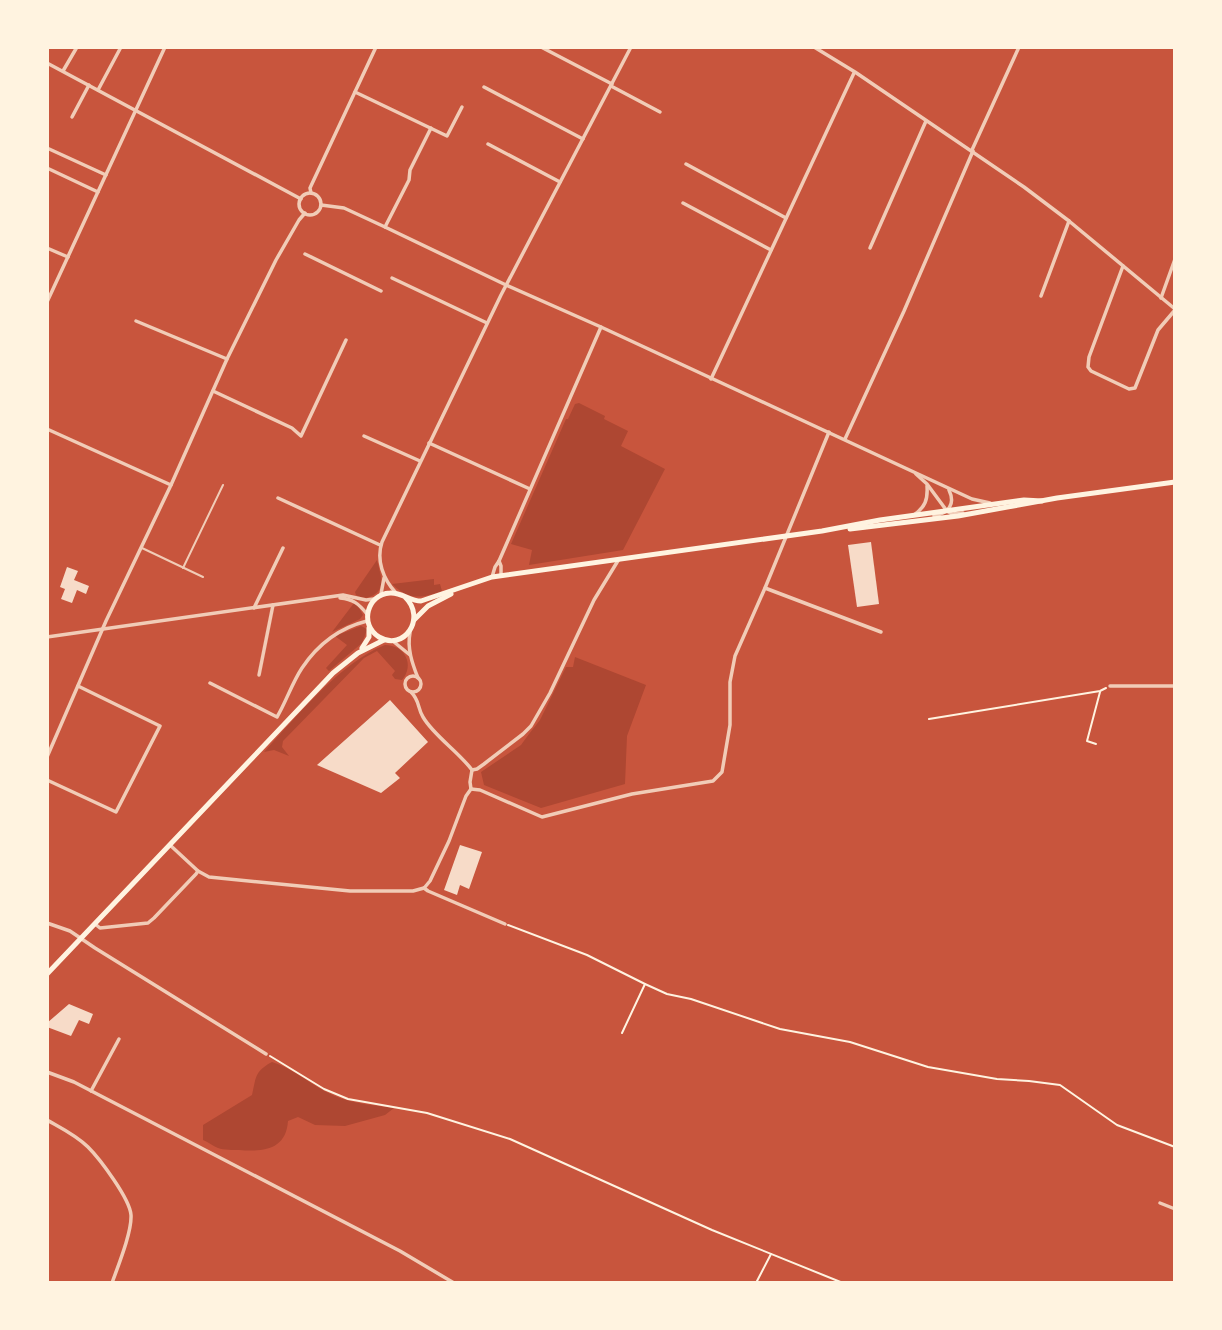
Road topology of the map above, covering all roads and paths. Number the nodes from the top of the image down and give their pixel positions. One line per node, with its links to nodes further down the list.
1 (77, 47): 10 (street)
2 (121, 47): 15 (street)
3 (165, 47): 18 (street)
4 (376, 47): 16 (street)
5 (541, 47): 13 (street)
6 (631, 47): 13 (street)
7 (814, 47): 11 (street)
8 (1019, 47): 26 (street)
9 (47, 63): 10 (street)
10 (63, 71): 12 (street)
11 (855, 72): 21 (street); 37 (street)
12 (89, 85): 15 (street); 20 (street)
13 (611, 85): 19 (street); 23 (street)
14 (484, 87): 23 (street)
15 (98, 90): 18 (street)
16 (355, 92): 22 (street); 32 (street)
17 (462, 107): 22 (street)
18 (136, 110): 29 (street); 33 (street)
19 (660, 112)
20 (72, 117)
21 (926, 121): 26 (street); 41 (street)
22 (431, 128): 39 (street)
23 (583, 139): 30 (street)
24 (488, 144): 30 (street)
25 (47, 148): 29 (street)
26 (973, 151): 38 (street); 64 (street)
27 (686, 164): 37 (street)
28 (47, 168): 31 (street)
29 (106, 175): 31 (street)
30 (560, 182): 48 (street)
31 (98, 192): 44 (street)
32 (312, 193): 33 (street); 35 (street)
33 (301, 199): 36 (street)
34 (683, 203): 42 (street)
35 (321, 205): 36 (street); 39 (street)
36 (305, 213): 58 (street)
37 (786, 218): 42 (street)
38 (1069, 222): 46 (street); 50 (street)
39 (386, 227): 48 (street)
40 (47, 247): 44 (street)
41 (870, 248)
42 (771, 250): 59 (street)
43 (305, 254): 49 (street)
44 (68, 257): 52 (street)
45 (1175, 259): 51 (street)
46 (1123, 266): 51 (street); 53 (street)
47 (392, 278): 55 (street)
48 (506, 285): 55 (street); 56 (street)
49 (381, 291)
50 (1041, 296)
51 (1161, 298): 53 (street)
52 (47, 302)
53 (1175, 309)
54 (136, 321): 58 (street)
55 (487, 323): 65 (street)
56 (601, 327): 59 (street); 73 (street)
57 (346, 341): 60 (street)
58 (227, 359): 60 (street)
59 (711, 379): 62 (street)
60 (213, 391): 70 (street)
61 (47, 429): 70 (street)
62 (829, 432): 64 (street); 82 (street)
63 (364, 436): 66 (street)
64 (845, 439): 67 (street)
65 (429, 443): 66 (street); 73 (street)
66 (420, 461): 83 (street)
67 (909, 468): 69 (street); 72 (street)
68 (1175, 482): 75 (main road)
69 (927, 484): 77 (street); 79 (street)
70 (171, 485): 84 (street)
71 (223, 485): 88 (lane)
72 (948, 488): 76 (street); 77 (street)
73 (530, 489): 87 (street)
74 (278, 498): 83 (street)
75 (1042, 501): 76 (main road); 78 (main road)
76 (995, 504): 77 (main road)
77 (947, 511): 78 (street); 79 (main road); 80 (street)
78 (991, 511): 80 (main road)
79 (913, 515): 81 (main road)
80 (880, 526): 81 (main road)
81 (822, 531): 82 (main road)
82 (786, 536): 86 (main road); 94 (street)
83 (380, 545): 89 (street)
84 (141, 548): 88 (lane); 105 (street)
85 (283, 548): 101 (street)
86 (618, 559): 90 (main road); 127 (street)
87 (499, 561): 90 (street); 92 (street)
88 (183, 568): 91 (lane)
89 (384, 576): 95 (street); 96 (street)
90 (501, 576): 92 (main road)
91 (203, 577)
92 (492, 577): 93 (main road)
93 (472, 583): 98 (main road); 103 (main road)
94 (765, 588): 106 (street); 129 (street)
95 (396, 593): 96 (main road); 98 (main road)
96 (381, 595): 99 (main road)
97 (334, 597): 99 (street); 100 (street); 102 (street)
98 (405, 597): 103 (main road)
99 (375, 599): 102 (main road)
100 (274, 605): 101 (street); 113 (street)
101 (254, 608): 105 (street)
102 (368, 620): 108 (main road); 110 (main road); 116 (street)
103 (414, 620): 104 (main road)
104 (412, 627): 109 (main road); 111 (street)
105 (103, 629): 107 (street); 117 (street)
106 (881, 632)
107 (47, 637)
108 (384, 639): 109 (main road); 110 (main road)
109 (393, 640): 111 (street)
110 (358, 653): 130 (main road)
111 (410, 655): 112 (street)
112 (412, 665): 114 (street); 115 (street)
113 (259, 675)
114 (418, 678): 115 (street); 120 (street)
115 (407, 679): 122 (street)
116 (210, 683)
117 (78, 686): 126 (street); 128 (street)
118 (1110, 686): 119 (street); 121 (path)
119 (1175, 686)
120 (420, 687): 122 (street); 123 (street)
121 (1100, 691): 124 (path); 125 (path)
122 (411, 692): 123 (street)
123 (419, 704): 127 (street)
124 (929, 719)
125 (1096, 744)
126 (47, 757)
127 (472, 770): 129 (street)
128 (47, 780)
129 (471, 789): 132 (street)
130 (170, 845): 131 (street); 134 (main road)
131 (198, 871): 132 (street); 134 (street)
132 (424, 888): 135 (street)
133 (47, 923): 136 (street)
134 (95, 924): 136 (main road)
135 (505, 924): 138 (path)
136 (82, 938): 137 (main road); 141 (street)
137 (47, 974)
138 (645, 984): 139 (path); 145 (path)
139 (622, 1033)
140 (119, 1039): 143 (street)
141 (266, 1054): 148 (path)
142 (47, 1072): 143 (street)
143 (91, 1091): 150 (street)
144 (47, 1120): 149 (street)
145 (1175, 1147)
146 (1160, 1203): 147 (street)
147 (1175, 1209)
148 (771, 1253): 151 (path); 152 (path)
149 (111, 1283)
150 (454, 1283)
151 (756, 1283)
152 (843, 1283)

